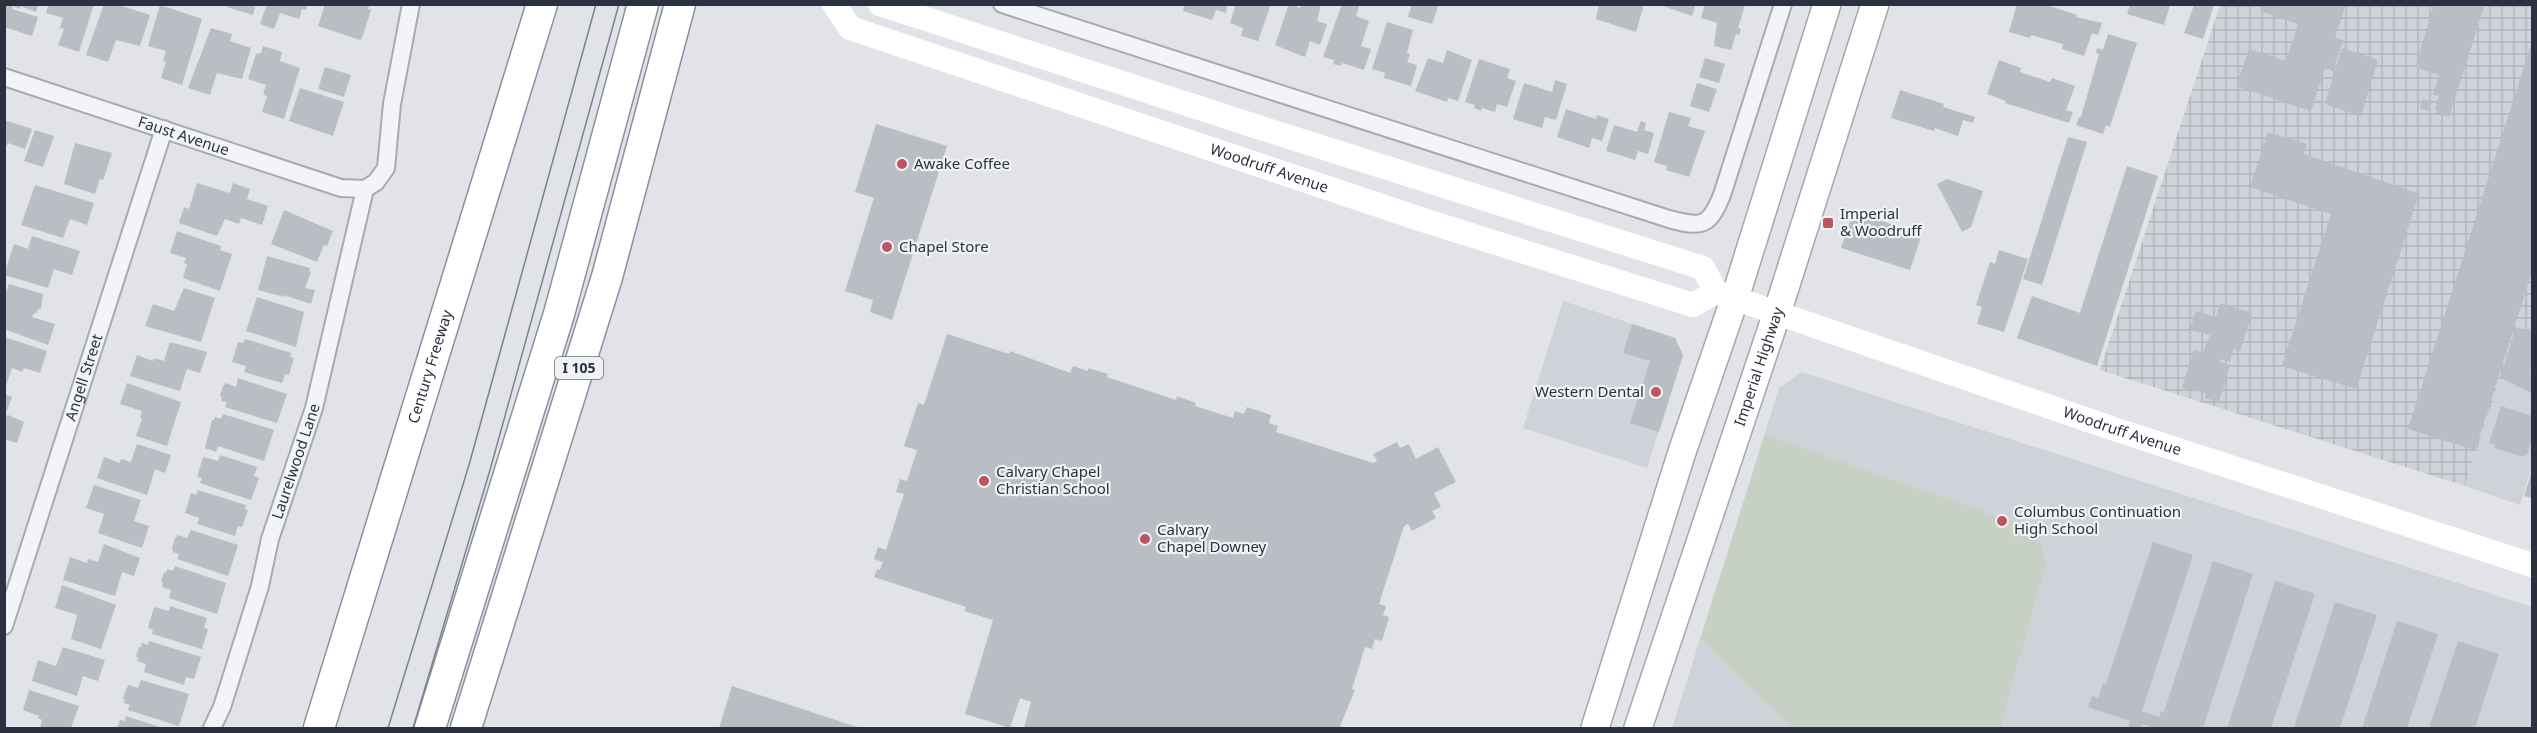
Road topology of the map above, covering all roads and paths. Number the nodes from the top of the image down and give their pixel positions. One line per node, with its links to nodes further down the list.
1 (411, 4): 13 (street)
2 (542, 4): 18 (highway, Century Freeway)
3 (643, 4): 22 (highway)
4 (680, 4): 23 (highway, I 105)
5 (834, 4): 14 (main road, Woodruff Avenue)
6 (880, 4): 14 (main road)
7 (1002, 4): 8 (street)
8 (1783, 4)
9 (1827, 4): 14 (main road)
10 (1875, 4): 15 (main road, Imperial Highway)
11 (4, 77): 12 (street, Faust Avenue)
12 (164, 129): 13 (street, Faust Avenue); 17 (street, Angell Street)
13 (364, 189): 19 (street, Laurelwood Lane)
14 (1725, 295): 15 (main road, Woodruff Avenue); 24 (main road)
15 (1777, 313): 16 (main road, Woodruff Avenue); 25 (main road, Imperial Highway)
16 (2532, 565)
17 (4, 626)
18 (329, 699): 20 (highway, Century Freeway); 21 (highway)
19 (212, 729)
20 (319, 729)
21 (327, 729)
22 (430, 729)
23 (466, 729)
24 (1595, 729)
25 (1638, 729)

